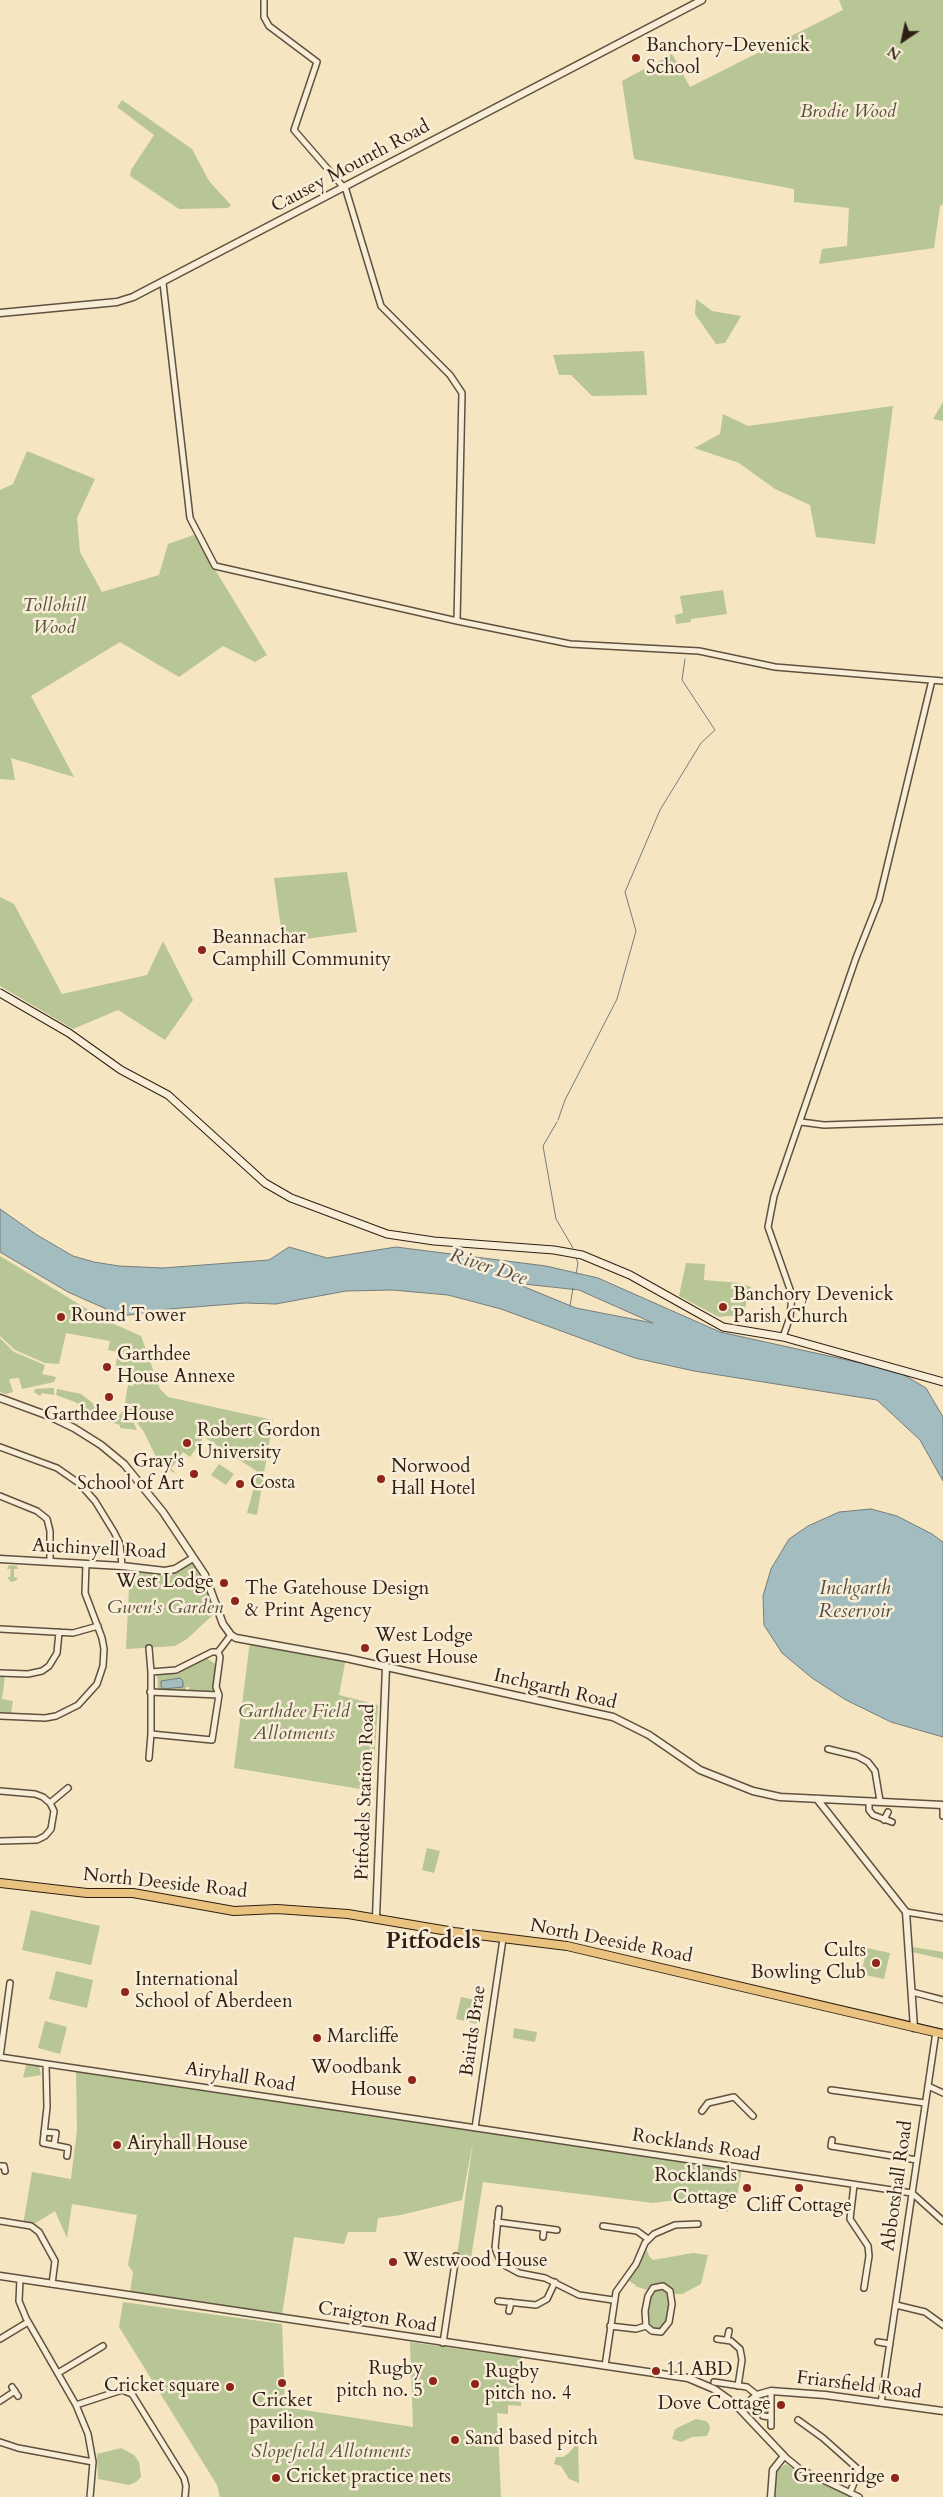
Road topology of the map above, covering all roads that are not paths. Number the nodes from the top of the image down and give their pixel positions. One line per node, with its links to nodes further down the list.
1 (264, 0): 3 (street)
2 (702, 0): 3 (street, Causey Mounth Road)
3 (345, 188): 4 (street, Causey Mounth Road); 6 (street)
4 (163, 283): 5 (street, Causey Mounth Road); 6 (street)
5 (0, 313)
6 (457, 621): 7 (street)
7 (932, 680): 8 (street); 11 (street)
8 (943, 681)
9 (0, 993): 12 (main road)
10 (943, 1121): 11 (street)
11 (801, 1122): 12 (street)
12 (783, 1337): 13 (main road)
13 (943, 1382)
14 (0, 1398): 17 (street)
15 (0, 1447): 21 (street)
16 (0, 1496): 19 (street)
17 (193, 1558): 21 (street, Auchinyell Road); 25 (street)
18 (0, 1559): 19 (street, Auchinyell Road)
19 (50, 1562): 20 (street, Auchinyell Road)
20 (86, 1564): 21 (street, Auchinyell Road); 22 (street)
21 (122, 1566)
22 (98, 1626): 24 (street); 33 (street)
23 (0, 1629): 24 (street)
24 (58, 1632): 29 (street)
25 (234, 1636): 27 (street); 28 (street, Inchgarth Road)
26 (149, 1648): 30 (street)
27 (218, 1652): 30 (street); 32 (street)
28 (386, 1667): 39 (street, Inchgarth Road); 51 (street, Pitfodels Station Road)
29 (0, 1672)
30 (151, 1672): 31 (street)
31 (150, 1692): 32 (street); 34 (street)
32 (219, 1695): 34 (street)
33 (0, 1716)
34 (151, 1734): 36 (street)
35 (828, 1749): 41 (street)
36 (149, 1758)
37 (68, 1788): 42 (street)
38 (0, 1791): 42 (street)
39 (817, 1799): 40 (street, Inchgarth Road); 50 (street)
40 (869, 1801): 41 (street, Inchgarth Road); 46 (street)
41 (880, 1801): 43 (street, Inchgarth Road)
42 (50, 1803): 48 (street)
43 (943, 1805): 45 (street)
44 (888, 1812): 46 (street)
45 (943, 1816)
46 (884, 1820): 47 (street)
47 (892, 1822)
48 (0, 1841)
49 (0, 1883): 51 (main road, North Deeside Road)
50 (906, 1912): 52 (street); 55 (street)
51 (376, 1917): 53 (main road, North Deeside Road)
52 (943, 1918)
53 (503, 1939): 57 (main road, North Deeside Road); 67 (street, Bairds Brae)
54 (10, 1983): 59 (street)
55 (912, 1992): 56 (street); 57 (street)
56 (943, 2000)
57 (914, 2028): 58 (main road, North Deeside Road)
58 (939, 2033): 61 (street, Abbotshall Road)
59 (0, 2057): 60 (street, Airyhall Road)
60 (46, 2064): 67 (street, Airyhall Road); 68 (street)
61 (928, 2086): 63 (street); 64 (street, Abbotshall Road)
62 (831, 2090): 64 (street)
63 (943, 2093)
64 (925, 2103): 72 (street, Abbotshall Road)
65 (702, 2110): 66 (street)
66 (753, 2116)
67 (475, 2128): 73 (street, Rocklands Road)
68 (44, 2132): 70 (street); 70 (street)
69 (832, 2140): 72 (street)
70 (54, 2145): 71 (street)
71 (67, 2156)
72 (917, 2160): 74 (street, Abbotshall Road)
73 (854, 2185): 74 (street, Rocklands Road); 90 (street)
74 (912, 2193): 77 (street); 94 (street, Abbotshall Road)
75 (499, 2209): 78 (street)
76 (0, 2221): 89 (street)
77 (943, 2221)
78 (497, 2222): 81 (street); 88 (street)
79 (698, 2224): 84 (street)
80 (603, 2226): 84 (street)
81 (544, 2228): 82 (street); 83 (street)
82 (556, 2230)
83 (542, 2237)
84 (648, 2239): 92 (street)
85 (456, 2256): 105 (street)
86 (0, 2276): 87 (street, Craigton Road)
87 (20, 2279): 89 (street, Craigton Road); 96 (street)
88 (555, 2282): 92 (street); 93 (street)
89 (52, 2284): 105 (street, Craigton Road)
90 (864, 2288)
91 (498, 2300): 93 (street)
92 (614, 2300): 98 (street)
93 (511, 2302): 95 (street)
94 (896, 2305): 97 (street); 106 (street, Abbotshall Road)
95 (510, 2311)
96 (28, 2322): 101 (street); 109 (street)
97 (943, 2325)
98 (610, 2326): 99 (street); 108 (street)
99 (646, 2326): 99 (street)
100 (729, 2331): 103 (street)
101 (0, 2339)
102 (717, 2339): 103 (street)
103 (727, 2340): 111 (street)
104 (878, 2342): 106 (street)
105 (443, 2343): 108 (street, Craigton Road)
106 (890, 2344): 116 (street, Abbotshall Road)
107 (103, 2346): 109 (street)
108 (605, 2366): 118 (street, Craigton Road)
109 (58, 2373): 117 (street)
110 (714, 2382): 111 (street)
111 (738, 2386): 114 (street)
112 (15, 2391): 115 (street)
113 (771, 2391): 114 (street); 116 (street, Friarsfield Road); 121 (street)
114 (757, 2395): 118 (street)
115 (0, 2401)
116 (881, 2403): 119 (street, Friarsfield Road)
117 (76, 2405): 126 (street); 130 (street)
118 (741, 2409): 125 (street, Craigton Road)
119 (943, 2411)
120 (763, 2416): 121 (street)
121 (771, 2417): 122 (street)
122 (771, 2426)
123 (798, 2430): 127 (street)
124 (0, 2442): 126 (street)
125 (784, 2456): 127 (street); 131 (street)
126 (93, 2462): 128 (street)
127 (850, 2493): 132 (street)
128 (90, 2496): 129 (street)
129 (98, 2497)
130 (185, 2497)
131 (770, 2497)
132 (859, 2497)

